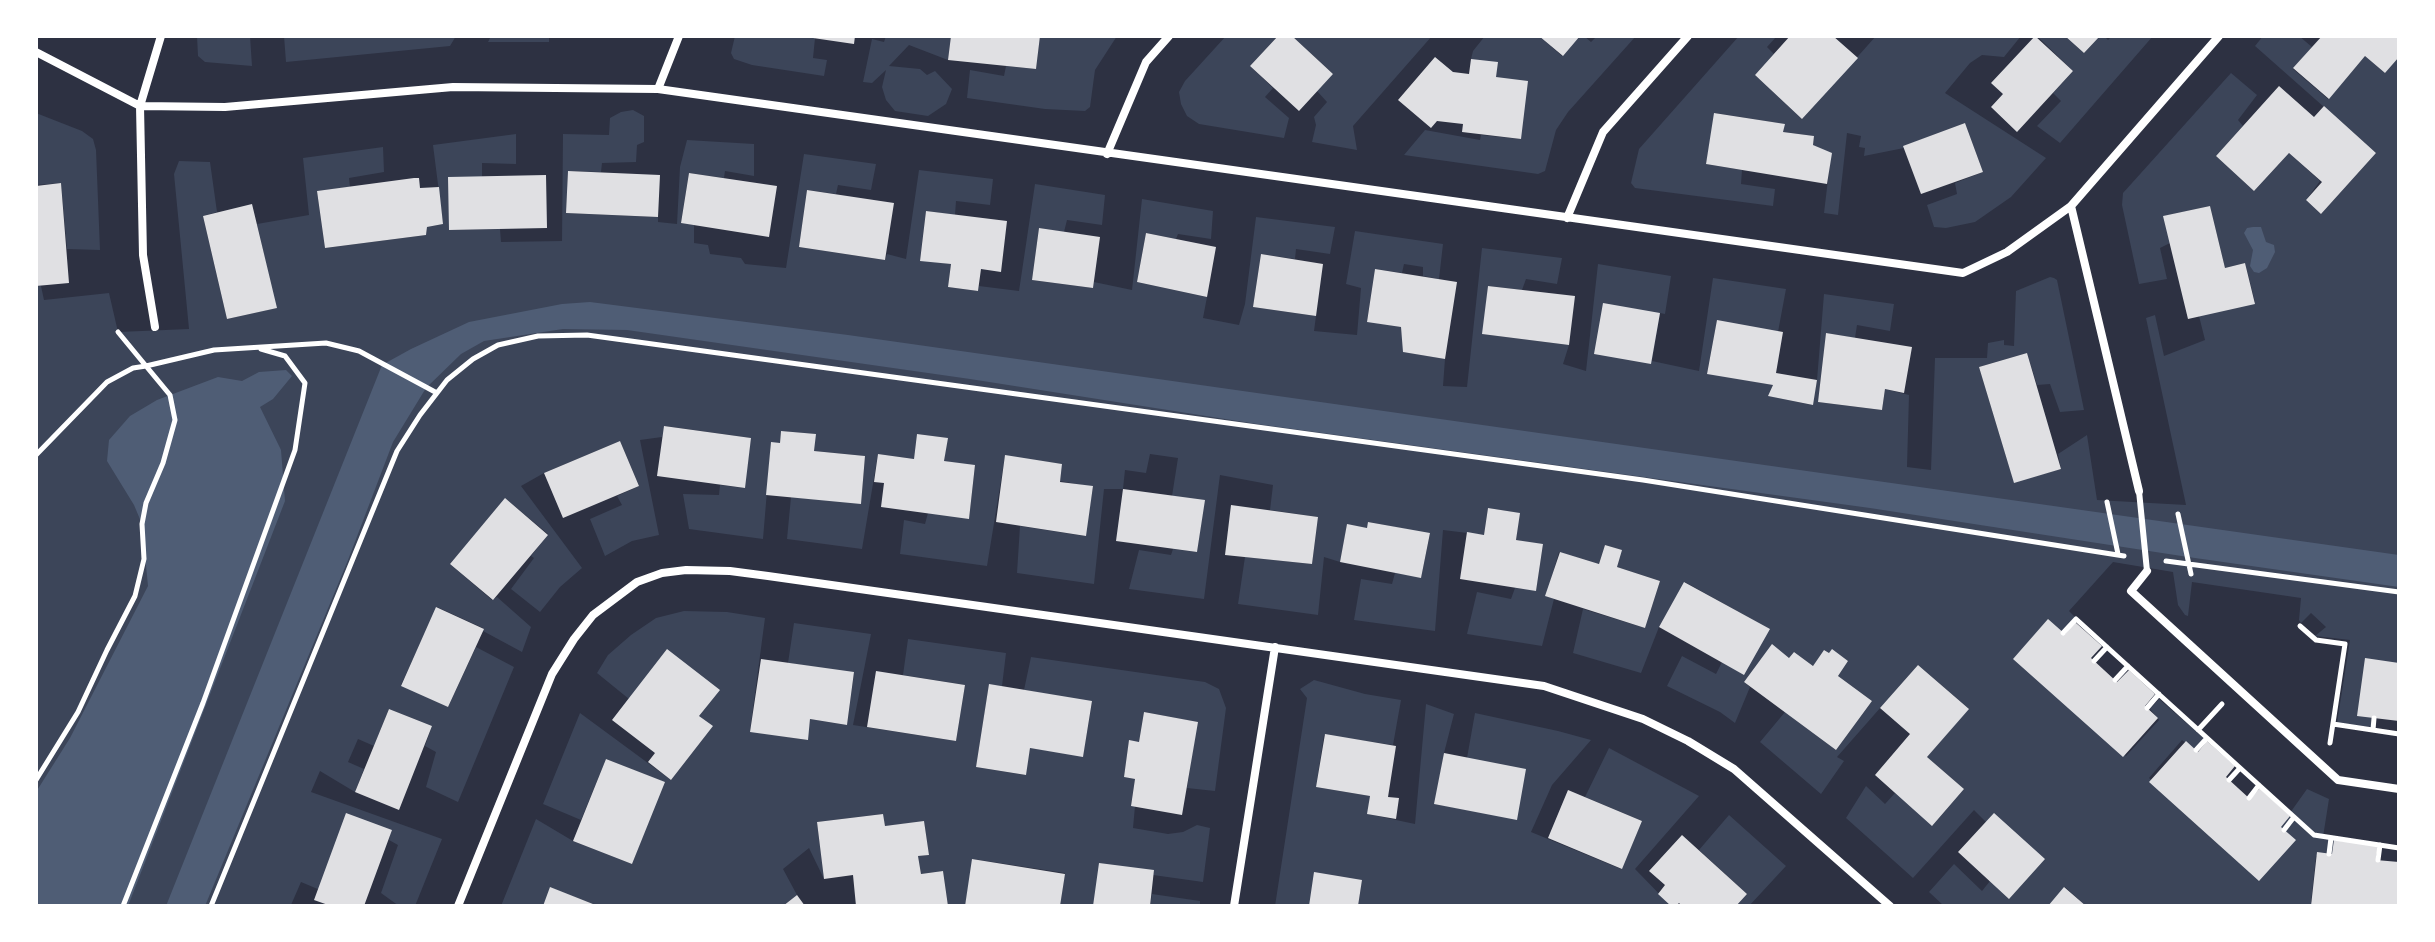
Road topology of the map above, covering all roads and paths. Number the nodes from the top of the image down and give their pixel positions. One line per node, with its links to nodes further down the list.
1 (161, 36): 8 (street)
2 (679, 36): 7 (street)
3 (1169, 36): 9 (street)
4 (1688, 36): 11 (street)
5 (2219, 36): 10 (street)
6 (36, 52): 8 (street)
7 (658, 89): 8 (street); 9 (street)
8 (140, 106): 12 (street)
9 (1107, 154): 11 (street)
10 (2071, 206): 11 (street); 18 (street)
11 (1567, 218)
12 (155, 327)
13 (118, 332): 15 (path)
14 (256, 347): 15 (path); 16 (path); 58 (path)
15 (146, 366): 17 (path); 46 (path)
16 (437, 393): 21 (path); 59 (path)
17 (36, 455)
18 (2139, 491): 22 (lane)
19 (2107, 502): 21 (path)
20 (2178, 514): 23 (path)
21 (2118, 554): 22 (path)
22 (2145, 559): 23 (path); 24 (lane)
23 (2188, 564): 25 (path); 26 (path)
24 (2147, 571): 49 (street)
25 (2191, 574)
26 (2399, 592)
27 (2300, 626): 38 (path)
28 (2063, 633): 30 (path)
29 (1275, 647): 60 (street); 61 (street); 62 (street)
30 (2107, 647): 31 (path); 32 (path)
31 (2094, 661)
32 (2128, 665): 33 (path); 34 (path)
33 (2115, 680)
34 (2159, 694): 36 (path); 39 (path)
35 (2222, 704): 39 (path)
36 (2147, 708)
37 (2374, 718): 40 (path)
38 (2333, 724): 40 (path); 43 (path)
39 (2198, 730): 42 (path)
40 (2373, 730): 41 (path)
41 (2399, 734)
42 (2207, 738): 44 (path); 45 (path)
43 (2330, 745)
44 (2196, 750)
45 (2240, 768): 47 (path); 48 (path)
46 (36, 780)
47 (2229, 780)
48 (2259, 785): 50 (path); 51 (path)
49 (2399, 789)
50 (2249, 798)
51 (2294, 817): 52 (path); 53 (path)
52 (2284, 830)
53 (2331, 838): 54 (path); 56 (path)
54 (2380, 845): 55 (path); 57 (path)
55 (2399, 848)
56 (2329, 854)
57 (2378, 860)
58 (123, 906)
59 (211, 906)
60 (458, 906)
61 (1234, 906)
62 (1890, 906)

